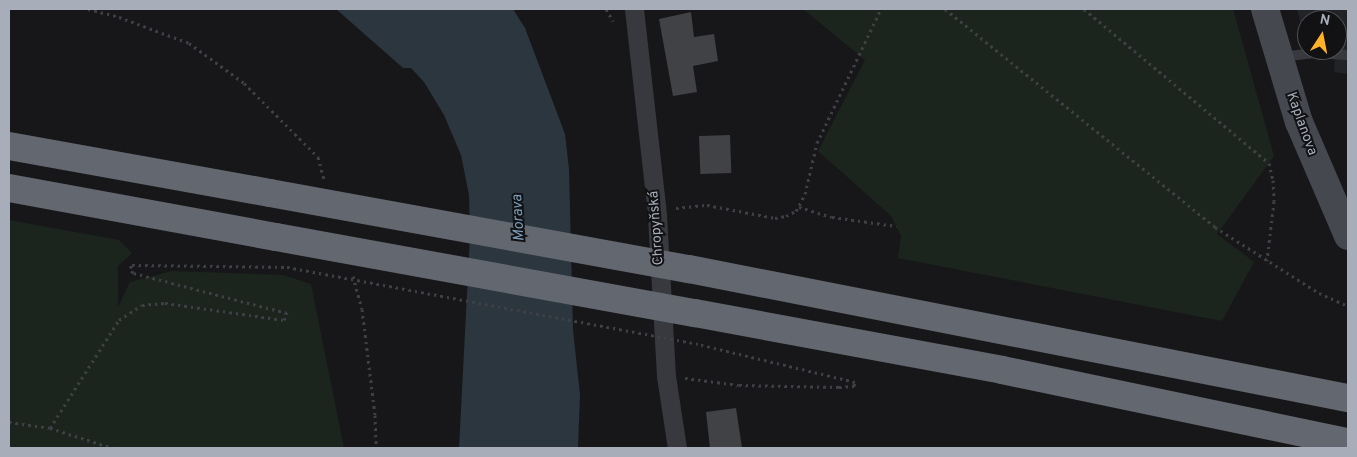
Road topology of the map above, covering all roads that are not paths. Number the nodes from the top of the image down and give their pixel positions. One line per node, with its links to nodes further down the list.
1 (634, 9): 10 (street, Chropyňská)
2 (1264, 9): 4 (main road, Kaplanova)
3 (1348, 55): 4 (lane)
4 (1278, 57): 7 (main road, Kaplanova)
5 (9, 146): 8 (highway, bridge)
6 (9, 188): 9 (highway, bridge)
7 (1348, 236)
8 (1348, 398)
9 (1348, 442)
10 (677, 448)

